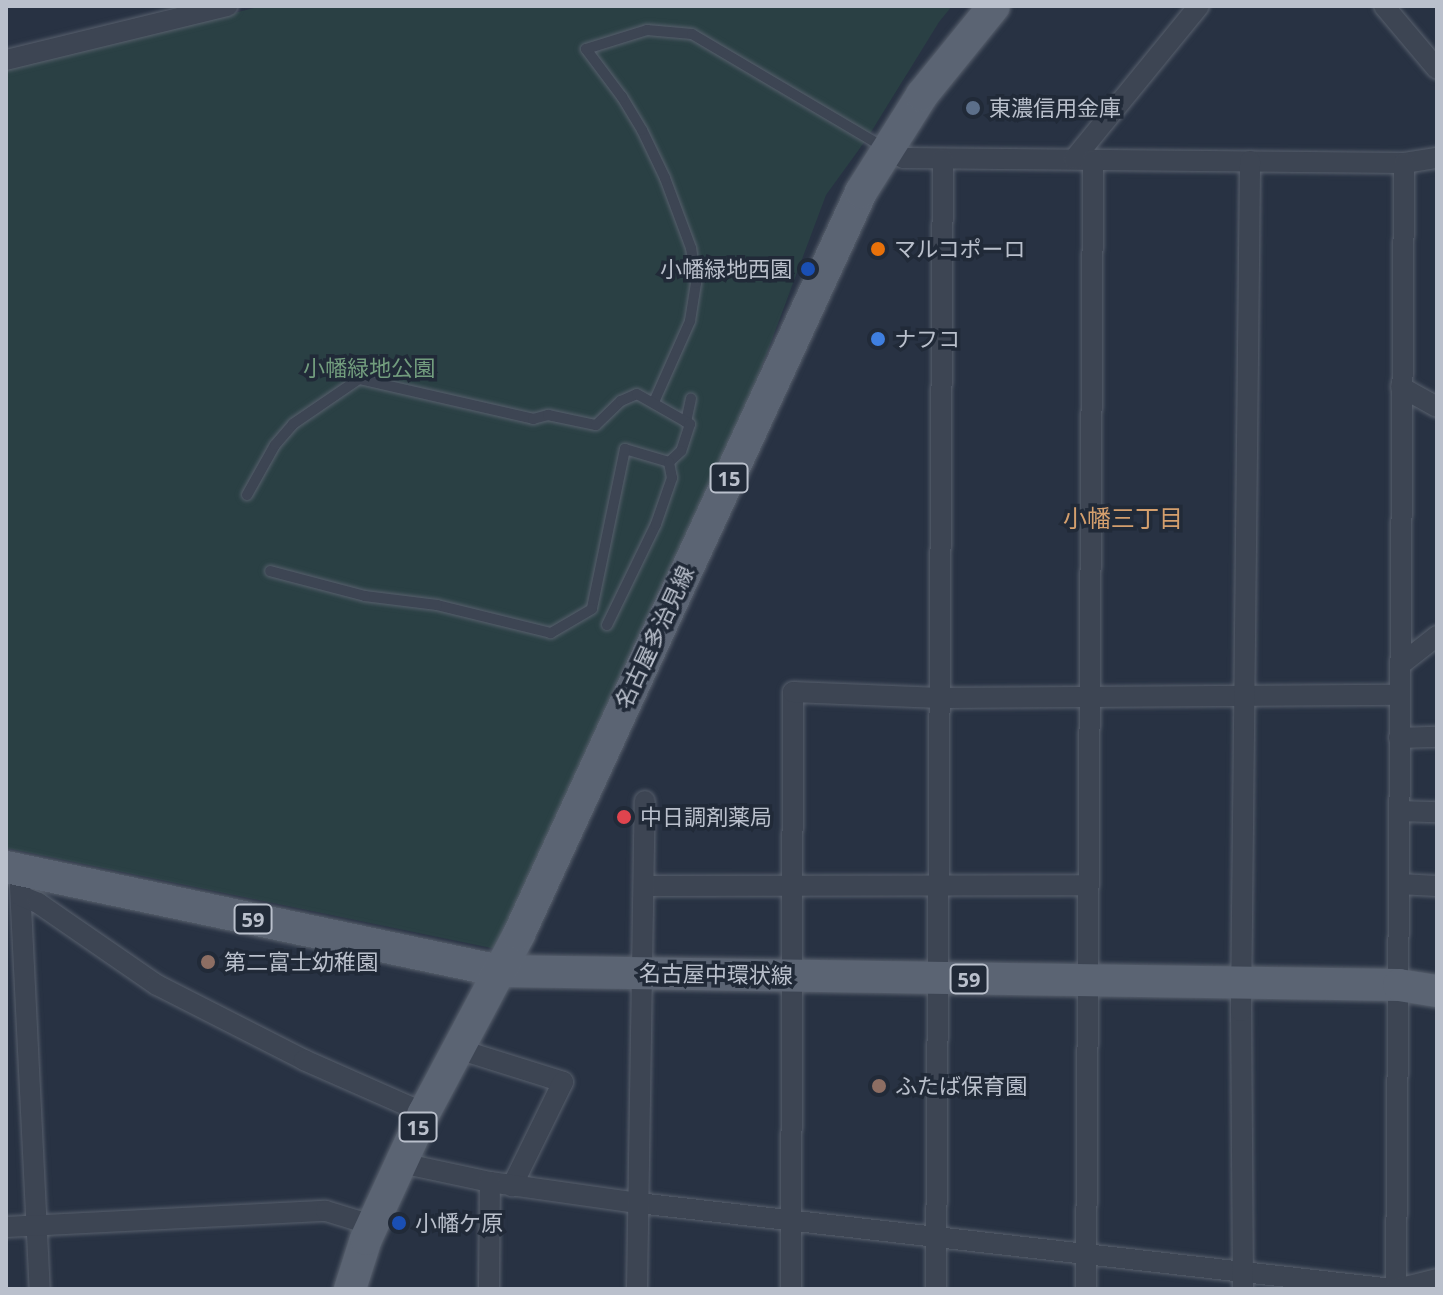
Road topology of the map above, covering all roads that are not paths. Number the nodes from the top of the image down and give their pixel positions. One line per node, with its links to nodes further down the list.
1 (228, 6): 5 (street)
2 (994, 6): 7 (main road, 名古屋多治見線 / 15)
3 (1199, 6): 10 (street)
4 (1384, 6): 6 (street)
5 (6, 60)
6 (1437, 69)
7 (885, 148): 9 (street); 15 (lane); 40 (main road, 名古屋多治見線 / 15)
8 (1437, 158): 12 (street)
9 (943, 159): 10 (street); 26 (street)
10 (1084, 159): 11 (street); 27 (street)
11 (1250, 161): 12 (street); 25 (street)
12 (1404, 163): 13 (street)
13 (1401, 387): 16 (street); 23 (street)
14 (691, 399): 17 (lane)
15 (654, 402): 17 (lane); 19 (lane)
16 (1437, 407)
17 (686, 422): 18 (lane)
18 (669, 462): 20 (lane); 21 (lane)
19 (247, 495)
20 (270, 571)
21 (607, 625)
22 (1437, 636): 23 (street)
23 (1400, 665): 24 (street)
24 (1400, 695): 25 (street); 29 (street)
25 (1247, 697): 27 (street); 45 (street)
26 (940, 698): 27 (street); 35 (street); 36 (street)
27 (1090, 699): 37 (street)
28 (1437, 737): 29 (street)
29 (1399, 738): 31 (street)
30 (645, 801): 38 (street)
31 (1399, 811): 32 (street); 34 (street)
32 (1437, 812)
33 (15, 878): 40 (main road, 名古屋中環状線 / 59); 48 (street); 50 (street)
34 (1399, 884): 39 (street); 46 (street)
35 (793, 885): 36 (street); 38 (street); 42 (street)
36 (940, 885): 37 (street); 43 (street)
37 (1087, 885): 44 (street)
38 (644, 886): 41 (street)
39 (1437, 886)
40 (500, 971): 41 (main road, 名古屋中環状線 / 59); 49 (main road, 名古屋多治見線 / 15)
41 (643, 974): 42 (main road, 名古屋中環状線 / 59); 54 (street)
42 (793, 975): 43 (main road, 名古屋中環状線 / 59); 55 (street)
43 (940, 978): 44 (main road, 名古屋中環状線 / 59); 59 (street)
44 (1088, 981): 45 (main road, 名古屋中環状線 / 59); 60 (street)
45 (1242, 984): 46 (main road, 名古屋中環状線 / 59); 62 (street)
46 (1399, 985): 47 (main road, 名古屋中環状線 / 59); 70 (street)
47 (1437, 991)
48 (16, 1017): 56 (street)
49 (458, 1049): 50 (main road, 名古屋多治見線 / 15); 53 (street)
50 (424, 1113): 51 (main road, 名古屋多治見線 / 15)
51 (401, 1163): 52 (street); 57 (main road, 名古屋多治見線 / 15)
52 (490, 1182): 53 (street); 65 (street)
53 (512, 1186): 54 (street)
54 (638, 1203): 55 (street); 66 (street)
55 (793, 1220): 59 (street); 67 (street)
56 (37, 1225): 57 (street); 58 (street); 63 (street)
57 (372, 1225): 64 (main road, 名古屋多治見線 / 15)
58 (6, 1227)
59 (937, 1238): 60 (street); 68 (street)
60 (1087, 1253): 62 (street); 69 (street)
61 (1437, 1279): 70 (street)
62 (1243, 1280): 70 (street)
63 (40, 1289)
64 (350, 1289)
65 (489, 1289)
66 (637, 1289)
67 (791, 1289)
68 (936, 1289)
69 (1086, 1289)
70 (1395, 1289)

